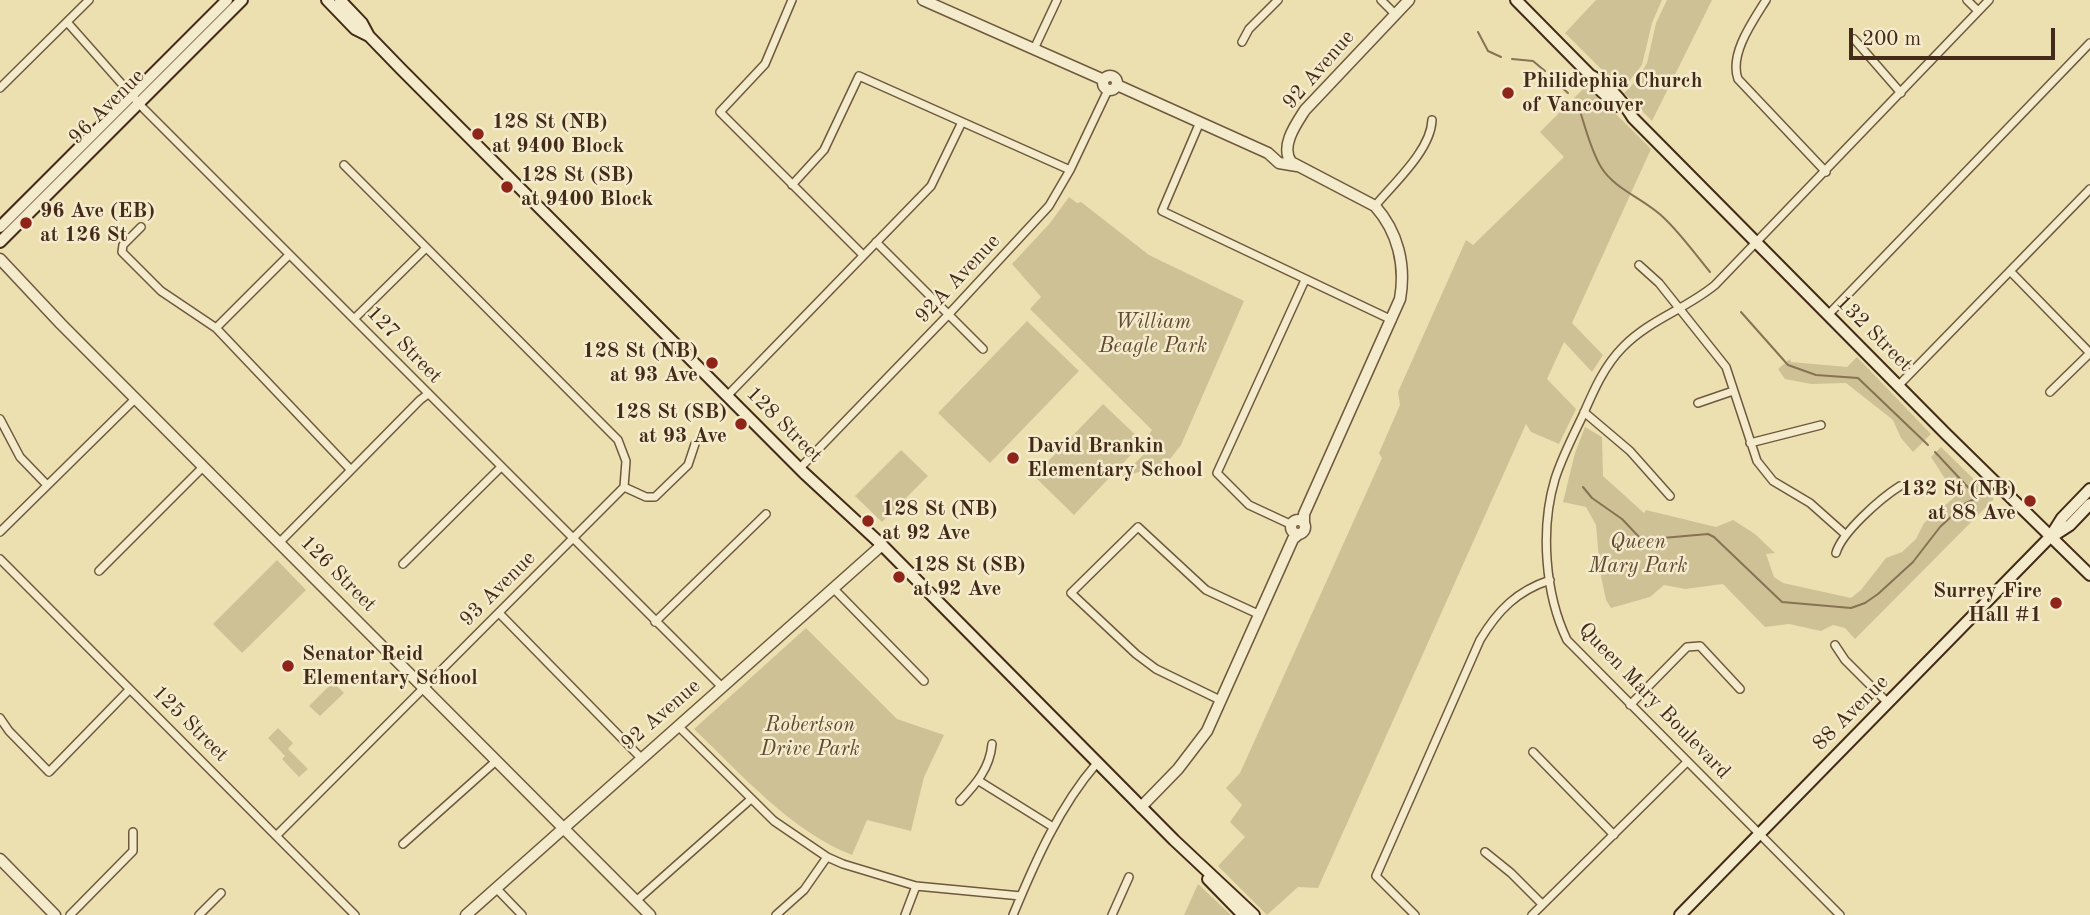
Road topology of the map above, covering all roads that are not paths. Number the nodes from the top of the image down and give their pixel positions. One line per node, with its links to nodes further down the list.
1 (89, 0): 18 (street)
2 (226, 0): 27 (main road, 96 Avenue)
3 (242, 0): 27 (main road, 96 Avenue)
4 (327, 0): 19 (main road, 128 Street)
5 (340, 0): 19 (main road, 128 Street)
6 (792, 0): 35 (street)
7 (923, 0): 23 (street)
8 (1057, 0): 23 (street)
9 (1278, 0): 21 (street)
10 (1381, 0): 17 (street)
11 (1409, 0): 17 (street, 92 Avenue)
12 (1516, 0): 42 (main road, 132 Street)
13 (1766, 0): 34 (street)
14 (1967, 0): 16 (street)
15 (1989, 0): 16 (street, Queen Mary Boulevard)
16 (1978, 11): 26 (street, Queen Mary Boulevard)
17 (1395, 14): 31 (street, 92 Avenue)
18 (67, 22): 25 (street); 27 (street, 127 Street)
19 (369, 36): 61 (main road, 128 Street)
20 (1853, 39): 26 (street)
21 (1242, 42)
22 (2090, 43): 51 (street)
23 (1034, 49): 24 (street)
24 (1110, 85): 30 (street); 33 (street, 92A Avenue)
25 (0, 88)
26 (1901, 93): 34 (street, Queen Mary Boulevard)
27 (135, 99): 38 (main road, 96 Avenue); 40 (main road, 96 Avenue); 44 (street, 127 Street)
28 (1432, 120): 37 (street)
29 (962, 122): 33 (street); 35 (street); 41 (street)
30 (1200, 122): 31 (street); 49 (street)
31 (1279, 155): 37 (street)
32 (344, 165): 43 (street)
33 (1070, 170): 52 (street, 92A Avenue)
34 (1826, 172): 42 (street, Queen Mary Boulevard)
35 (792, 185): 45 (street)
36 (2090, 189): 48 (street)
37 (1375, 206): 54 (street)
38 (0, 226)
39 (141, 228): 55 (street)
40 (0, 242)
41 (876, 242): 45 (street); 52 (street)
42 (1757, 243): 50 (street, Queen Mary Boulevard); 51 (main road, 132 Street)
43 (426, 248): 53 (street); 75 (street)
44 (289, 255): 53 (street, 127 Street); 55 (street)
45 (863, 256): 61 (street)
46 (0, 259): 62 (street, 126 Street)
47 (1639, 265): 50 (street)
48 (2010, 271): 57 (street); 59 (street)
49 (1305, 280): 54 (street); 80 (street)
50 (1680, 309): 58 (street); 64 (street, Queen Mary Boulevard)
51 (1828, 314): 57 (main road, 132 Street)
52 (948, 315): 56 (street); 71 (street, 92A Avenue)
53 (355, 318): 60 (street, 127 Street)
54 (1392, 320): 80 (street)
55 (216, 328): 72 (street)
56 (983, 349)
57 (1898, 386): 83 (main road, 132 Street)
58 (1733, 391): 63 (street); 67 (street)
59 (2050, 392)
60 (428, 394): 70 (street, 127 Street); 72 (street)
61 (727, 396): 71 (main road, 128 Street)
62 (135, 399): 69 (street, 126 Street); 73 (street)
63 (1698, 403)
64 (1584, 412): 77 (street); 92 (street, Queen Mary Boulevard)
65 (0, 419): 73 (street)
66 (1821, 425): 67 (street)
67 (1751, 443): 82 (street)
68 (695, 444): 75 (street)
69 (203, 467): 85 (street, 126 Street); 90 (street)
70 (500, 468): 84 (street, 127 Street); 89 (street)
71 (800, 468): 86 (main road, 128 Street)
72 (350, 469): 85 (street)
73 (47, 485): 81 (street)
74 (1900, 486): 82 (street)
75 (624, 487): 84 (street, 93 Avenue)
76 (2090, 489): 83 (main road, 88 Avenue)
77 (1670, 496)
78 (2090, 504): 83 (main road, 88 Avenue)
79 (766, 514): 96 (street)
80 (1297, 527): 95 (street)
81 (0, 532)
82 (1846, 535): 87 (street)
83 (2050, 537): 91 (main road, 132 Street); 106 (main road, 88 Avenue)
84 (573, 538): 94 (street, 93 Avenue); 96 (street, 127 Street)
85 (279, 543): 101 (street, 126 Street)
86 (882, 545): 93 (street, 92 Avenue); 115 (main road, 128 Street)
87 (1836, 553)
88 (0, 559): 103 (street, 125 Street)
89 (403, 564)
90 (99, 571)
91 (2090, 575)
92 (1550, 580): 107 (street, Queen Mary Boulevard); 151 (street)
93 (834, 589): 100 (street); 102 (street, 92 Avenue)
94 (499, 613): 101 (street, 93 Avenue); 112 (street)
95 (1258, 614): 105 (street); 105 (street)
96 (655, 622): 102 (street, 127 Street)
97 (1684, 637): 99 (street)
98 (1835, 645): 106 (street)
99 (1687, 647): 104 (street); 107 (street)
100 (924, 681)
101 (425, 687): 113 (street, 126 Street); 124 (street, 93 Avenue)
102 (722, 687): 109 (street, 92 Avenue)
103 (129, 690): 108 (street); 124 (street, 125 Street)
104 (1740, 690)
105 (1220, 700): 119 (street)
106 (1888, 703): 123 (main road, 88 Avenue)
107 (1630, 705): 114 (street, Queen Mary Boulevard)
108 (0, 718)
109 (678, 726): 112 (street, 92 Avenue); 117 (street)
110 (992, 744): 116 (street)
111 (1533, 752): 125 (street)
112 (641, 758): 120 (street, 92 Avenue)
113 (496, 761): 120 (street, 126 Street); 127 (street)
114 (1687, 762): 123 (street, Queen Mary Boulevard); 125 (street)
115 (1097, 763): 119 (main road, 128 Street); 121 (street)
116 (979, 781): 118 (street); 121 (street)
117 (751, 799): 129 (street); 136 (street)
118 (960, 801)
119 (1141, 807): 126 (main road, 128 Street)
120 (563, 827): 133 (street, 92 Avenue); 136 (street, 126 Street)
121 (1053, 827): 135 (street)
122 (133, 832): 139 (street)
123 (1759, 834): 153 (main road, 88 Avenue); 154 (street, Queen Mary Boulevard)
124 (277, 835): 141 (street, 125 Street)
125 (1614, 835): 137 (street)
126 (1174, 840): 149 (main road, 128 Street); 150 (main road, 128 Street)
127 (403, 844)
128 (1485, 852): 137 (street)
129 (827, 857): 132 (street); 145 (street)
130 (0, 859): 138 (street)
131 (1129, 877): 148 (street)
132 (916, 886): 135 (street); 146 (street)
133 (496, 888): 142 (street, 92 Avenue); 143 (street)
134 (221, 893): 140 (street)
135 (1021, 896): 147 (street)
136 (636, 901): 144 (street, 126 Street)
137 (1542, 904): 152 (street)
138 (55, 915)
139 (70, 915)
140 (200, 915)
141 (355, 915)
142 (466, 915)
143 (522, 915)
144 (650, 915)
145 (776, 915)
146 (905, 915)
147 (1013, 915)
148 (1112, 915)
149 (1243, 915)
150 (1254, 915)
151 (1415, 915)
152 (1532, 915)
153 (1680, 915)
154 (1840, 915)

